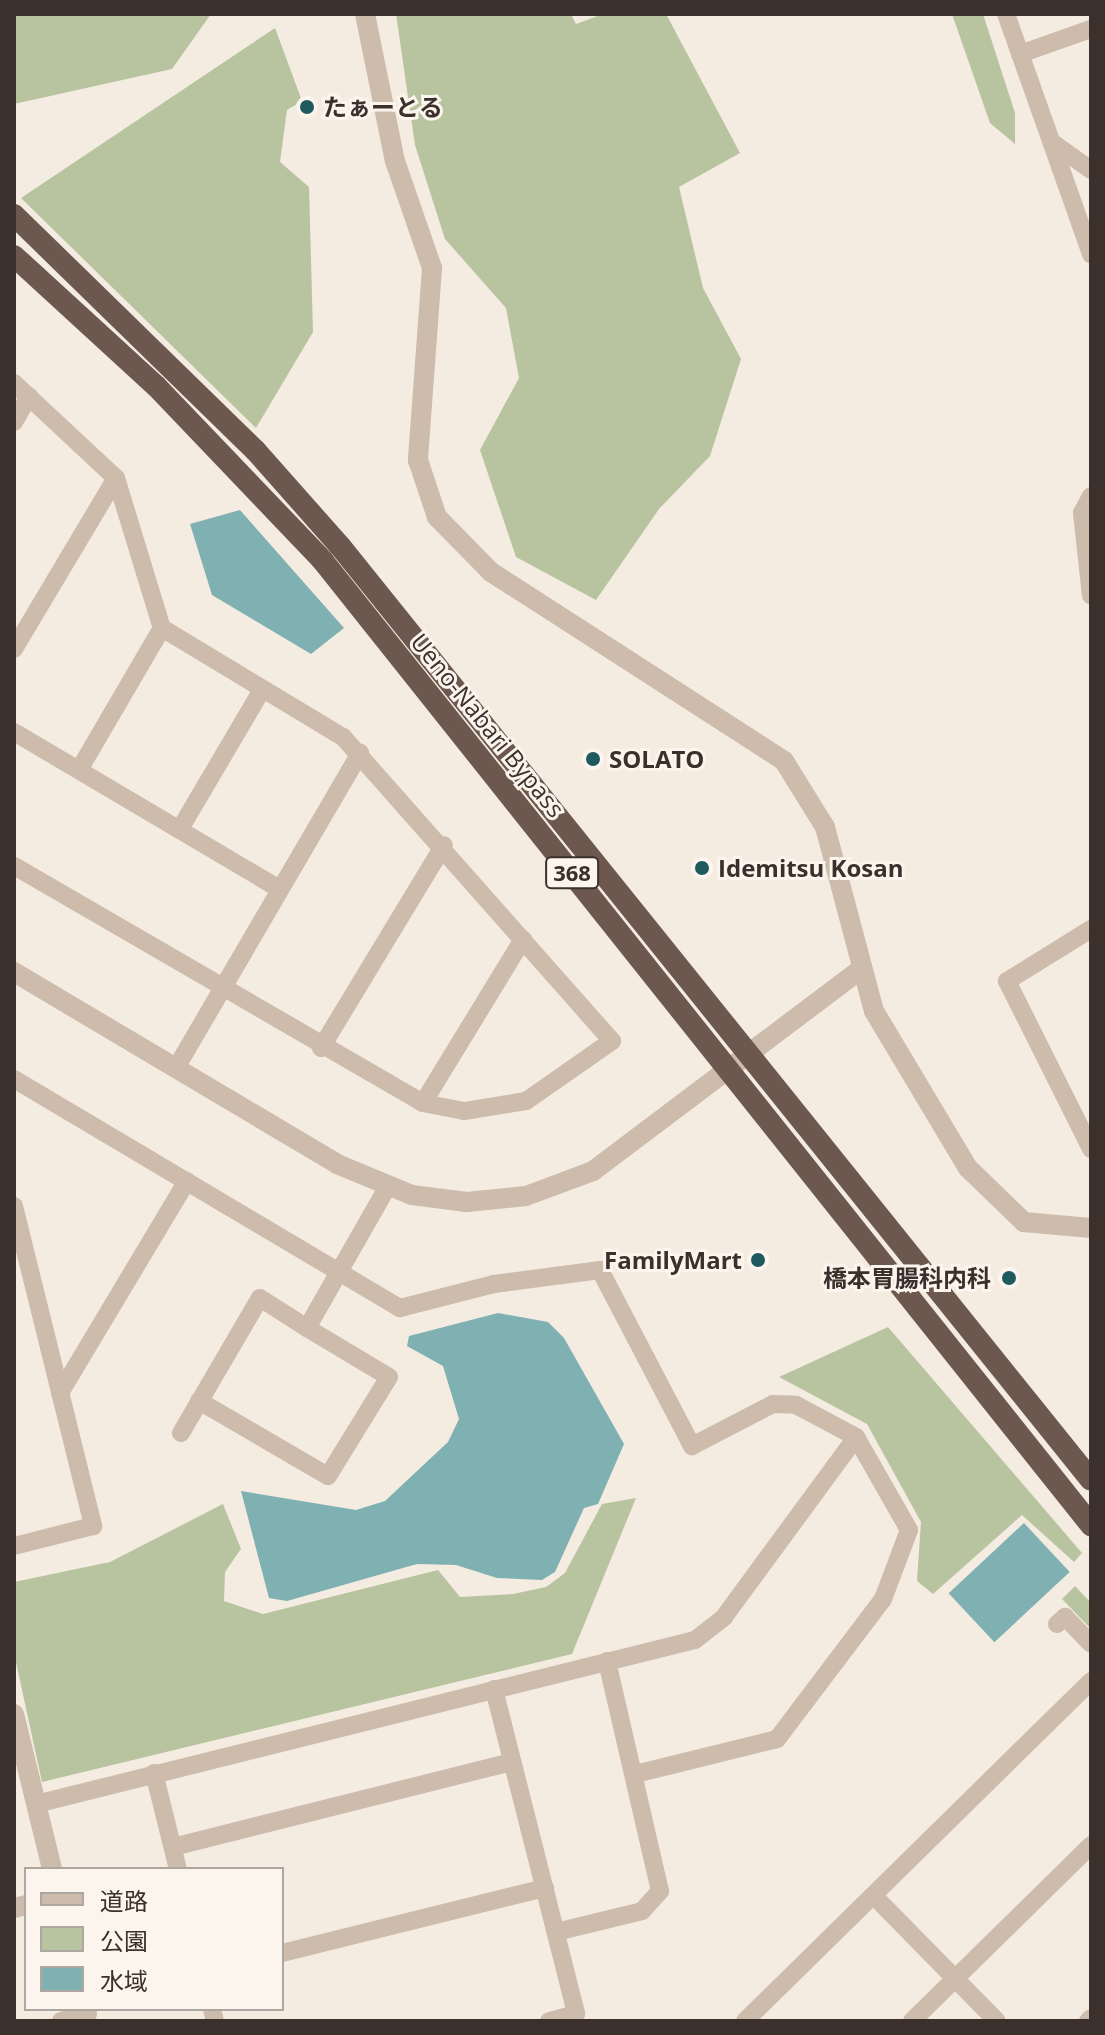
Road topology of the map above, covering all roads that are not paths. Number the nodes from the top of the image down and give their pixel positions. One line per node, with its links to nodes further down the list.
1 (365, 14): 28 (street)
2 (1006, 14): 4 (street)
3 (1091, 29): 4 (street)
4 (1020, 54): 5 (street)
5 (1051, 141): 6 (street); 8 (street)
6 (1091, 170)
7 (14, 215): 32 (highway, Ueno-Nabari Bypass / 368)
8 (1091, 254)
9 (14, 256): 34 (highway, Ueno-Nabari Bypass / 368)
10 (14, 383): 11 (street)
11 (29, 396): 12 (street); 13 (street)
12 (14, 422)
13 (116, 478): 16 (street); 17 (street)
14 (1091, 496): 15 (street)
15 (1091, 596)
16 (162, 628): 18 (street); 21 (street)
17 (14, 649)
18 (262, 690): 20 (street); 22 (street)
19 (14, 732): 21 (street)
20 (360, 753): 23 (street); 25 (street)
21 (79, 770): 22 (street)
22 (180, 829): 25 (street)
23 (444, 845): 27 (street); 31 (street)
24 (14, 866): 30 (street)
25 (279, 889): 30 (street)
26 (1091, 929): 37 (street)
27 (523, 939): 36 (street); 36 (street)
28 (860, 970): 32 (street); 41 (street)
29 (14, 972): 33 (street)
30 (220, 989): 31 (street); 33 (street)
31 (321, 1048): 36 (street)
32 (749, 1050): 34 (street); 48 (highway, Ueno-Nabari Bypass / 368)
33 (176, 1068): 39 (street)
34 (728, 1068): 39 (street); 49 (highway, Ueno-Nabari Bypass / 368)
35 (14, 1079): 38 (street)
36 (423, 1103)
37 (1091, 1149)
38 (187, 1181): 42 (street); 44 (street)
39 (388, 1186): 42 (street)
40 (14, 1206): 44 (street)
41 (1091, 1228)
42 (340, 1270): 43 (street); 47 (street)
43 (307, 1328): 45 (street); 45 (street)
44 (60, 1393): 50 (street)
45 (199, 1401): 46 (street)
46 (181, 1433)
47 (856, 1437): 53 (street); 59 (street)
48 (1091, 1480)
49 (1091, 1525)
50 (14, 1546)
51 (1057, 1624): 52 (street)
52 (1091, 1644)
53 (607, 1661): 55 (street); 59 (street)
54 (1091, 1681): 66 (street)
55 (494, 1689): 57 (street); 58 (street)
56 (14, 1714): 60 (street)
57 (512, 1762): 62 (street); 65 (street)
58 (154, 1773): 60 (street); 62 (street)
59 (636, 1774): 67 (street)
60 (36, 1804): 63 (street)
61 (1091, 1845): 69 (street)
62 (173, 1847): 64 (street)
63 (52, 1867)
64 (178, 1867)
65 (545, 1888): 67 (street); 68 (street)
66 (874, 1896): 69 (street); 70 (street)
67 (556, 1932): 73 (street)
68 (284, 1953)
69 (955, 1978): 74 (street); 75 (street)
70 (752, 2010)
71 (88, 2015): 72 (street)
72 (61, 2021)
73 (549, 2021)
74 (912, 2021)
75 (997, 2021)

